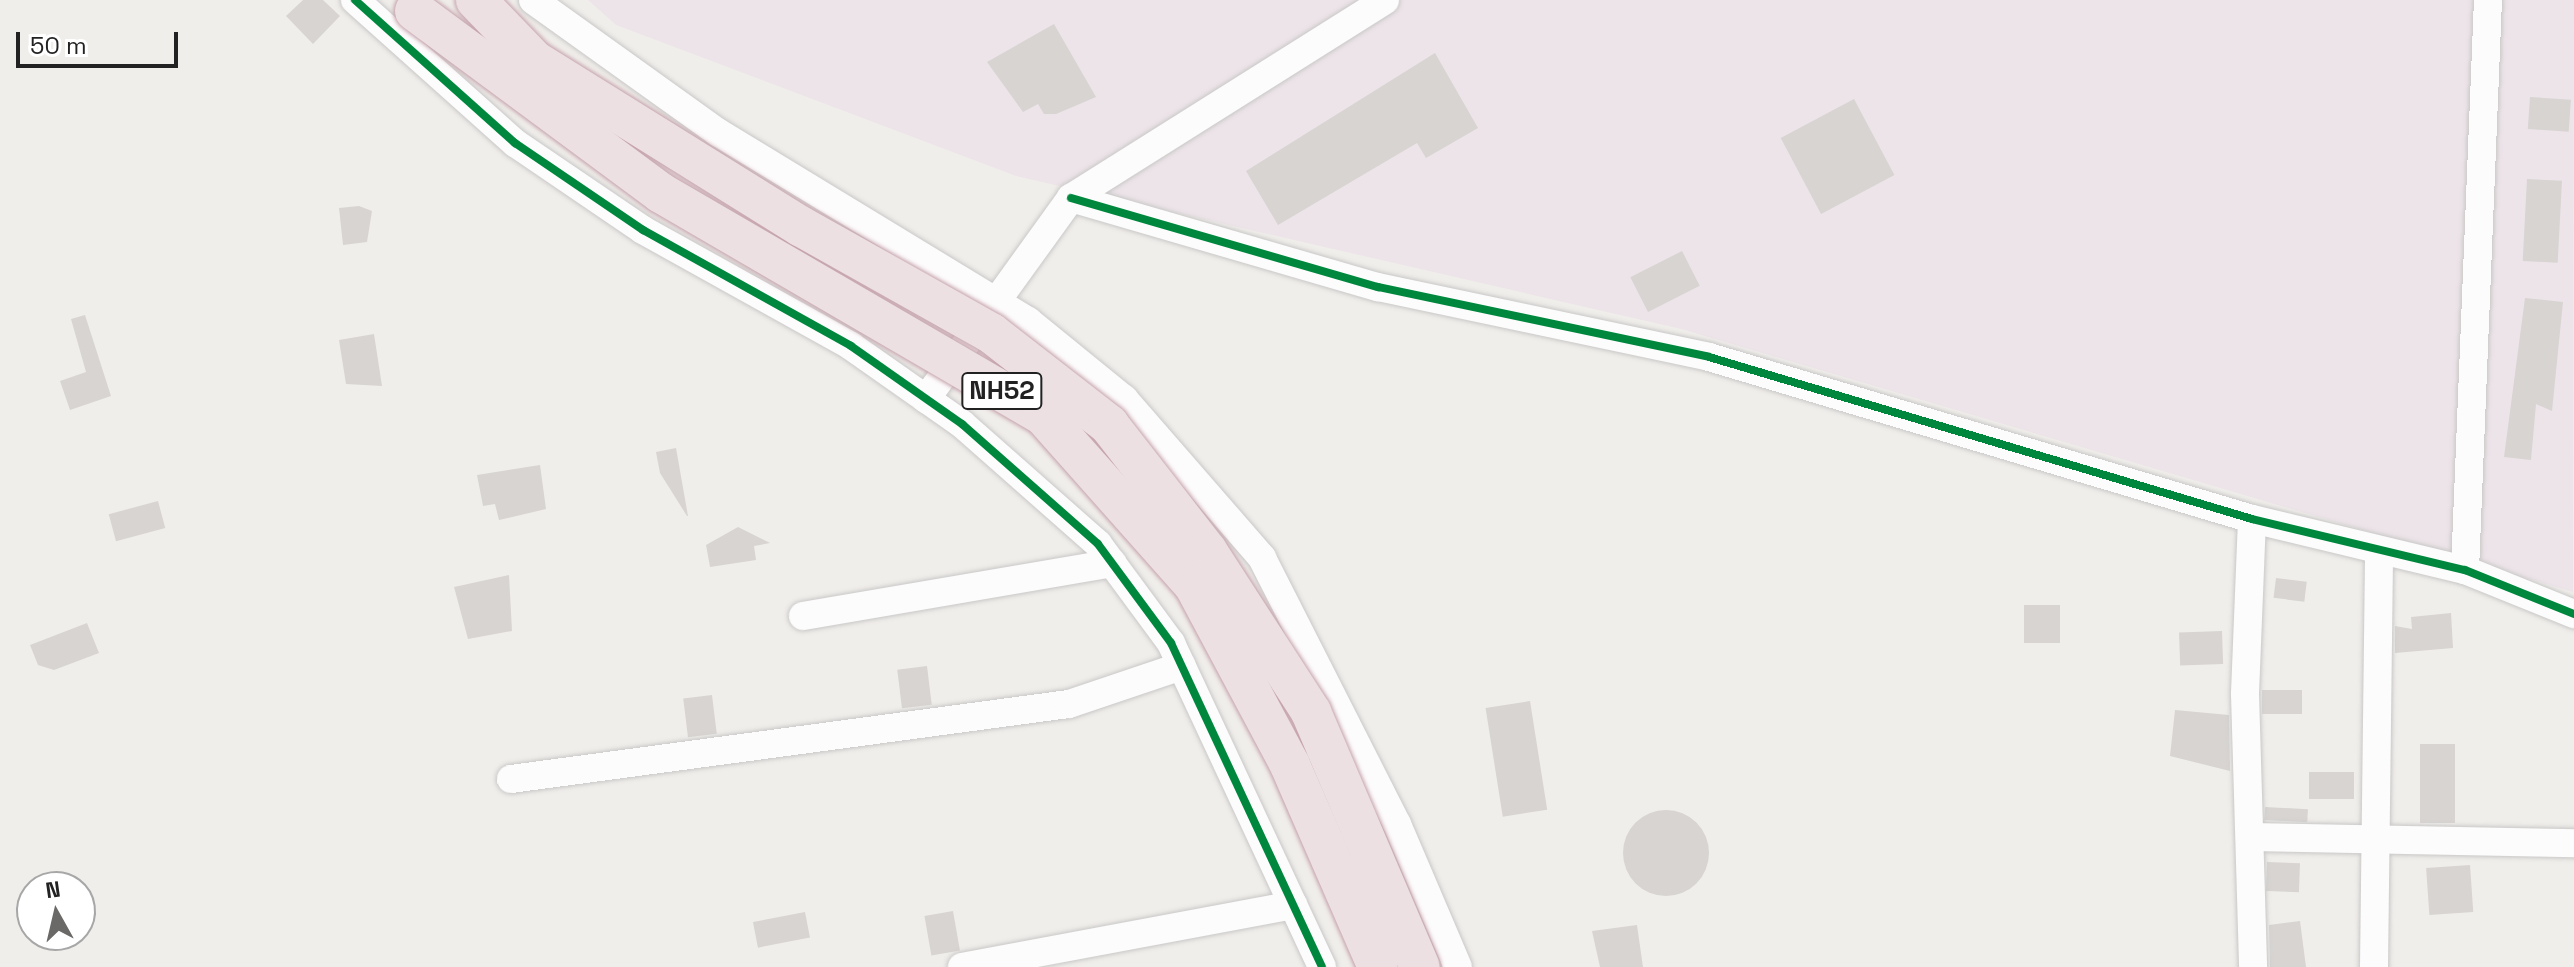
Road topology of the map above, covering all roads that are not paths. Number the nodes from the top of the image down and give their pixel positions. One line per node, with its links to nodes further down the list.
1 (355, 0): 9 (street)
2 (476, 0): 25 (highway, NH52, bridge)
3 (533, 0): 8 (street)
4 (1385, 0): 7 (street)
5 (2488, 0): 13 (street)
6 (415, 11): 24 (highway, NH52, bridge)
7 (1071, 198): 8 (street); 10 (street)
8 (997, 301): 9 (street); 26 (street)
9 (926, 399): 12 (street)
10 (2252, 519): 11 (street); 18 (street)
11 (2379, 553): 13 (street); 19 (street)
12 (1112, 563): 15 (street); 16 (street)
13 (2465, 570): 14 (street)
14 (2574, 614)
15 (803, 616)
16 (1182, 666): 17 (street); 21 (street)
17 (511, 779)
18 (2252, 837): 19 (street); 27 (street)
19 (2377, 842): 20 (street); 28 (street)
20 (2574, 843)
21 (1293, 905): 22 (street); 23 (street)
22 (962, 967)
23 (1322, 967)
24 (1378, 967)
25 (1420, 967)
26 (1458, 967)
27 (2253, 967)
28 (2374, 967)

